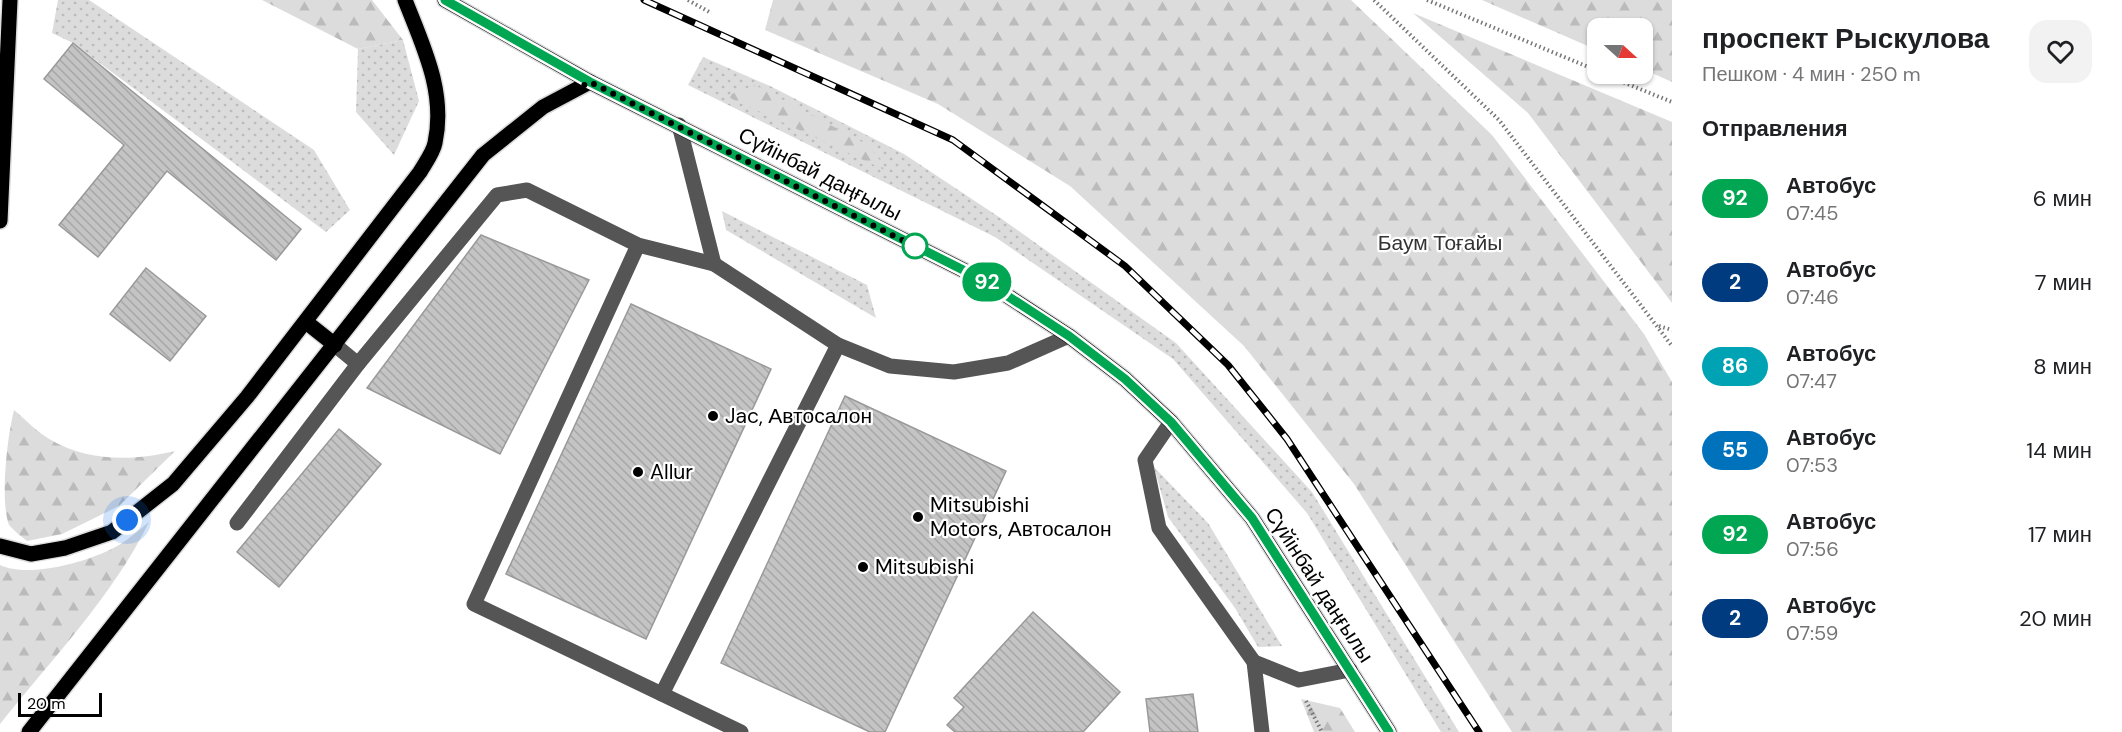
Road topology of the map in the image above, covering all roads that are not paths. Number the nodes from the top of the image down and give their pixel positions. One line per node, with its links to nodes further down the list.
1 (10, 0): 6 (main road)
2 (405, 0): 9 (main road)
3 (445, 0): 4 (main road, Сүйінбай даңғылы)
4 (590, 82): 5 (main road, Сүйінбай даңғылы); 11 (main road)
5 (679, 125): 8 (lane); 10 (main road, Сүйінбай даңғылы)
6 (0, 220)
7 (638, 245): 8 (lane); 13 (lane); 19 (lane)
8 (714, 264): 12 (lane)
9 (306, 322): 11 (main road); 16 (main road)
10 (1069, 336): 12 (lane); 14 (main road, Сүйінбай даңғылы)
11 (335, 345): 13 (lane); 20 (main road)
12 (838, 345): 19 (lane)
13 (358, 364): 15 (lane)
14 (1171, 422): 17 (lane); 18 (main road, Сүйінбай даңғылы)
15 (237, 523)
16 (0, 546)
17 (1254, 662): 18 (lane); 22 (lane)
18 (1350, 670): 23 (main road, Сүйінбай даңғылы)
19 (662, 694): 21 (lane)
20 (29, 732)
21 (741, 732)
22 (1262, 732)
23 (1389, 732)

